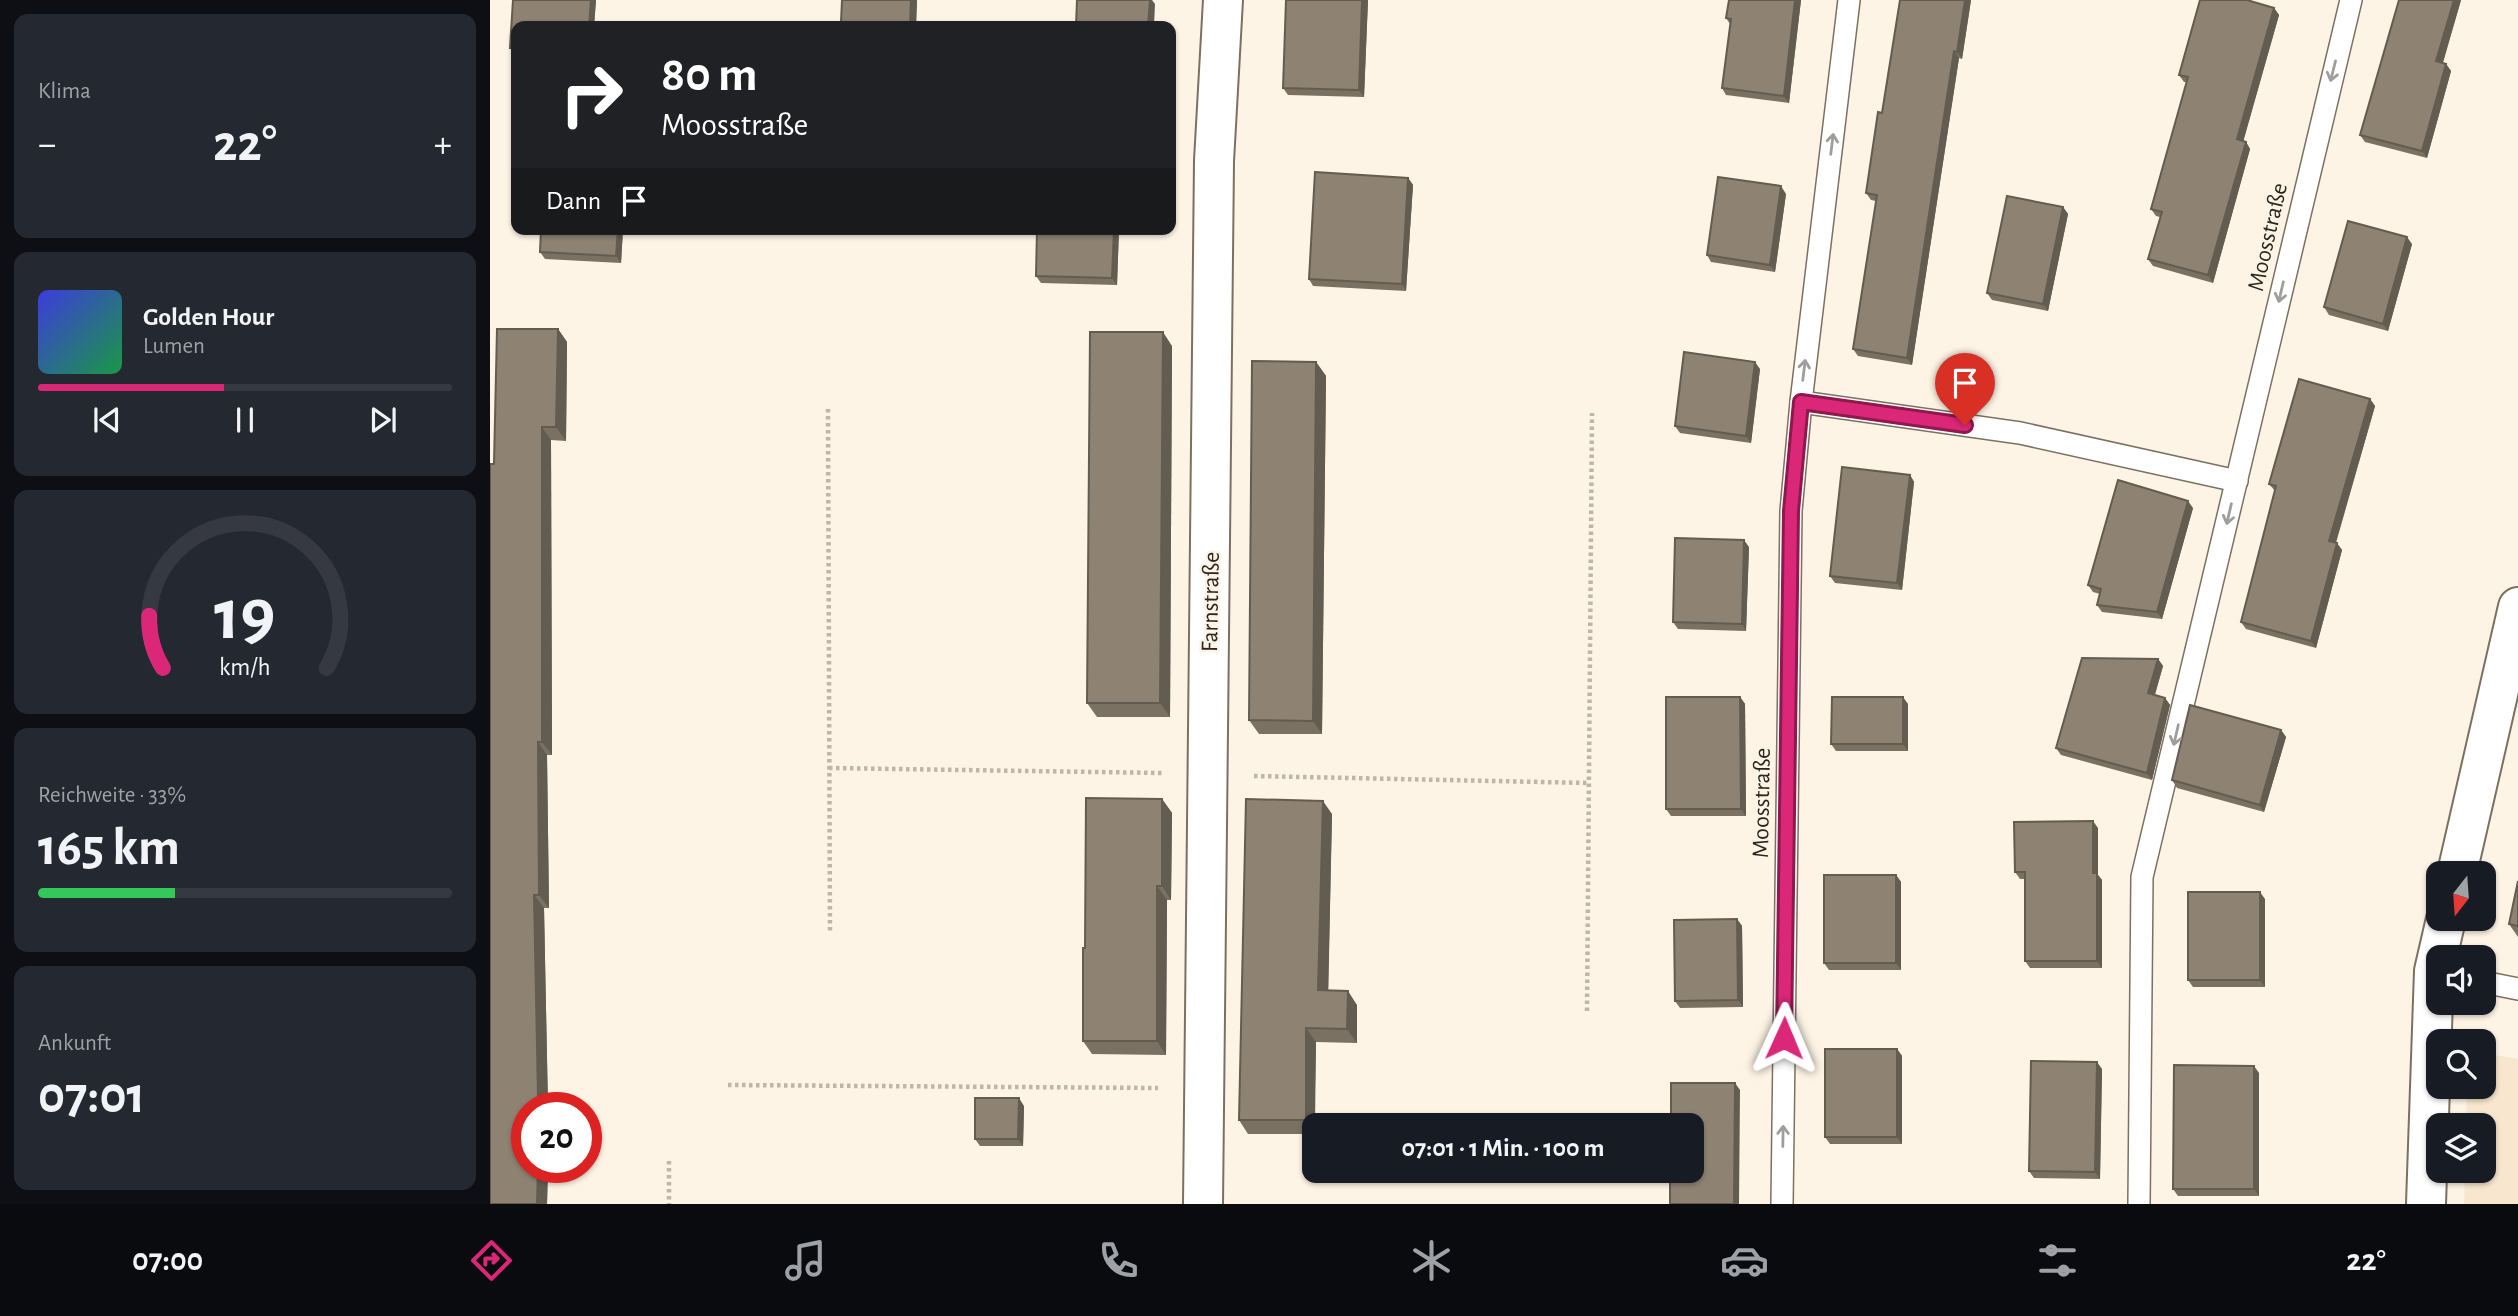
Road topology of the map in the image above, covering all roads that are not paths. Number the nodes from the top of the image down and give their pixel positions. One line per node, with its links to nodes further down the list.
1 (1223, 0): 12 (street, Farnstraße)
2 (1849, 0): 4 (lane, Moosstraße, one-way to 2)
3 (2344, 2): 5 (lane, Moosstraße, one-way to 5)
4 (1801, 402): 5 (lane); 13 (lane, Moosstraße, one-way to 4)
5 (2237, 481): 14 (lane, Moosstraße, one-way to 14)
6 (2518, 607): 7 (street)
7 (2513, 653): 8 (street)
8 (2460, 861)
9 (2496, 985): 10 (lane)
10 (2518, 989)
11 (2434, 1015): 15 (street)
12 (1203, 1204)
13 (1782, 1204)
14 (2140, 1204)
15 (2426, 1204)

